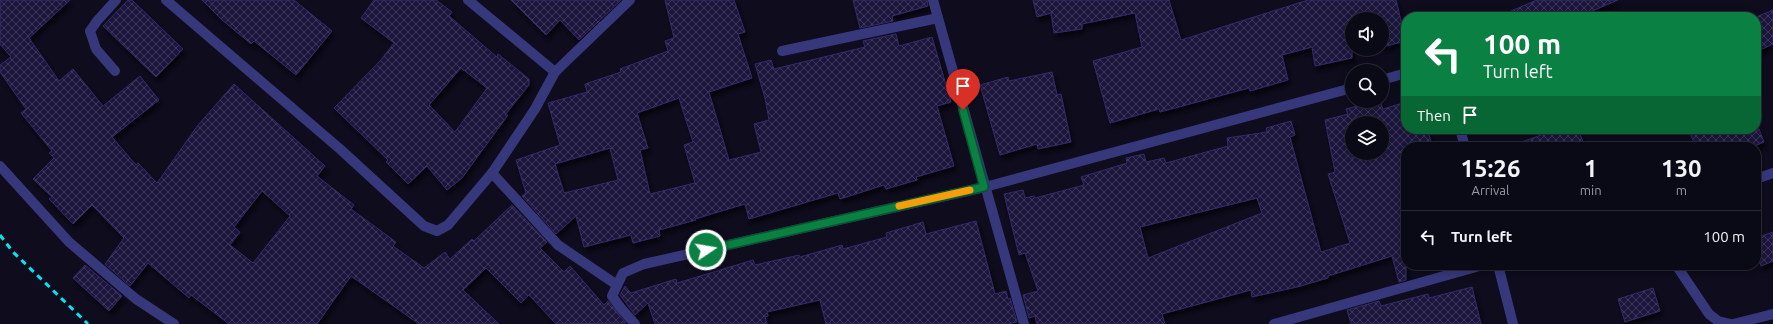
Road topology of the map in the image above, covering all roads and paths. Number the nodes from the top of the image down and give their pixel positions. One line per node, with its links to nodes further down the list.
1 (116, 0): 8 (street)
2 (166, 0): 15 (street)
3 (468, 0): 9 (street)
4 (630, 0): 9 (street)
5 (933, 0): 6 (street)
6 (938, 18): 7 (street); 17 (street)
7 (782, 51)
8 (115, 71)
9 (555, 72): 15 (street)
10 (1401, 74): 11 (street)
11 (1389, 78)
12 (1345, 90): 17 (street)
13 (0, 166): 23 (street)
14 (1773, 172): 16 (street)
15 (492, 173): 21 (street)
16 (1761, 177)
17 (984, 187): 21 (street); 25 (street)
18 (1465, 270): 26 (street)
19 (1499, 270): 27 (street)
20 (1679, 270): 28 (street)
21 (616, 285): 24 (street)
22 (1773, 314): 28 (street)
23 (174, 324)
24 (635, 324)
25 (1024, 324)
26 (1274, 324)
27 (1514, 324)
28 (1732, 324)

